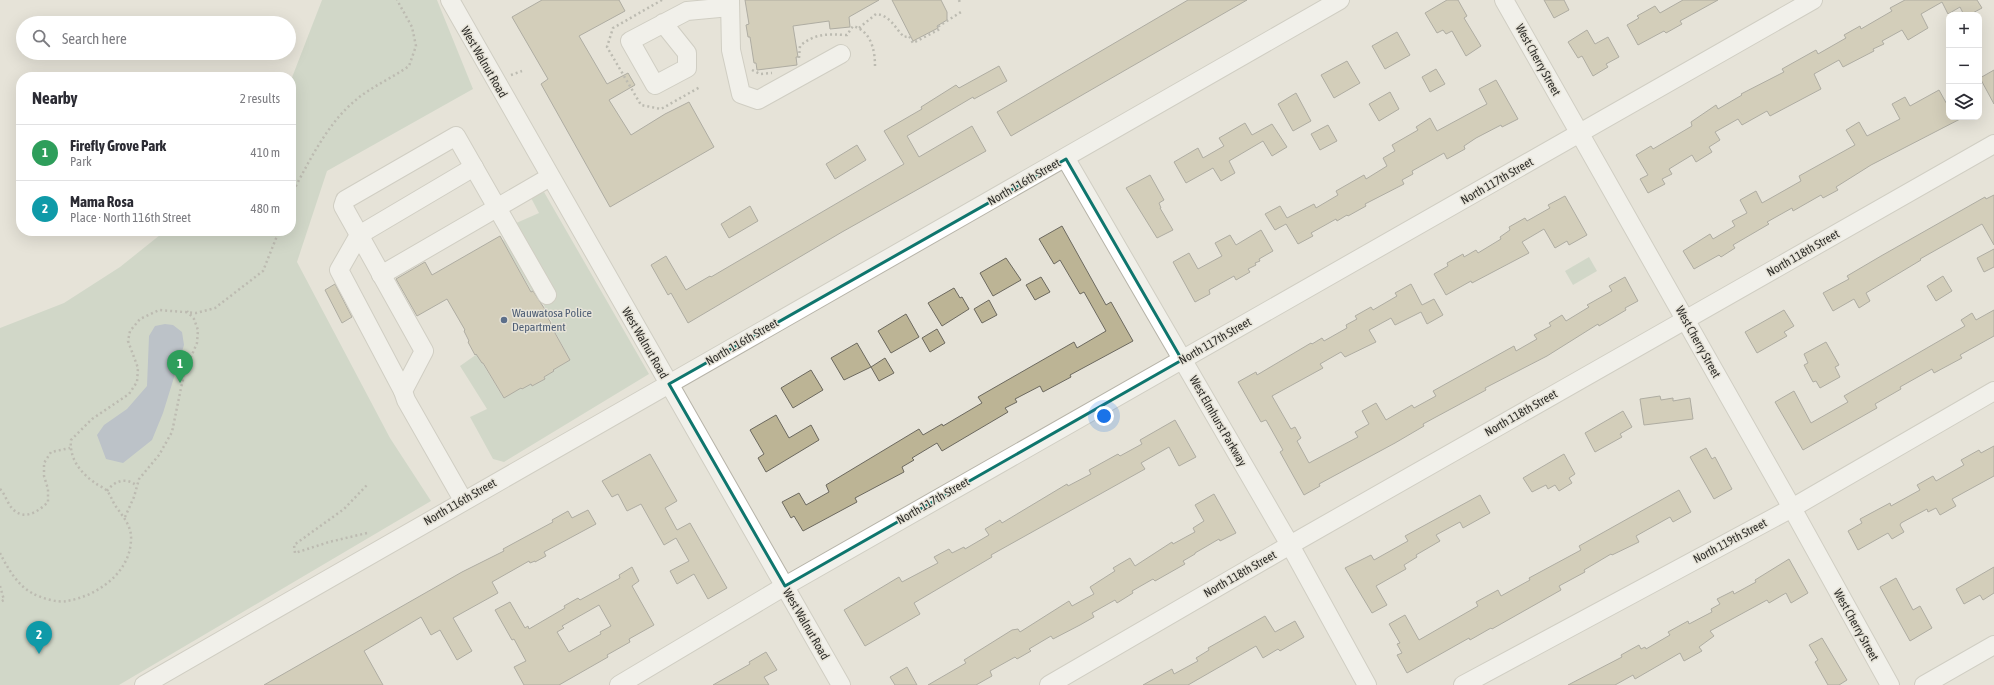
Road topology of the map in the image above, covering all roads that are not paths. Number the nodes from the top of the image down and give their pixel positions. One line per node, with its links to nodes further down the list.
1 (450, 0): 12 (street, West Walnut Road)
2 (1340, 0): 10 (street, North 116th Street)
3 (1504, 0): 8 (street, West Cherry Street)
4 (1813, 0): 8 (street, North 117th Street)
5 (730, 4): 6 (street); 7 (street)
6 (663, 23)
7 (841, 54)
8 (1580, 134): 17 (street, West Cherry Street); 18 (street, North 117th Street)
9 (1994, 144): 17 (street, North 118th Street)
10 (1066, 159): 18 (street, West Elmhurst Parkway); 19 (street, North 116th Street)
11 (474, 167): 13 (street); 14 (street); 14 (street)
12 (550, 177): 13 (street); 19 (street, West Walnut Road)
13 (497, 208): 15 (street); 16 (street)
14 (359, 235): 15 (street); 20 (street)
15 (381, 274): 20 (street)
16 (547, 295)
17 (1686, 320): 23 (street, West Cherry Street); 24 (street, North 118th Street)
18 (1182, 360): 24 (street, West Elmhurst Parkway); 25 (street, North 117th Street)
19 (669, 384): 22 (street, North 116th Street); 25 (street, West Walnut Road)
20 (403, 391): 22 (street)
21 (1994, 391): 23 (street, North 119th Street)
22 (463, 500): 27 (street, North 116th Street)
23 (1792, 508): 32 (street, North 119th Street); 33 (street, West Cherry Street)
24 (1290, 545): 30 (street, North 118th Street); 31 (street, West Elmhurst Parkway)
25 (785, 586): 28 (street, North 117th Street); 29 (street, West Walnut Road)
26 (1994, 645): 34 (street)
27 (144, 685)
28 (619, 685)
29 (841, 685)
30 (1049, 685)
31 (1367, 685)
32 (1463, 685)
33 (1890, 685)
34 (1924, 685)

